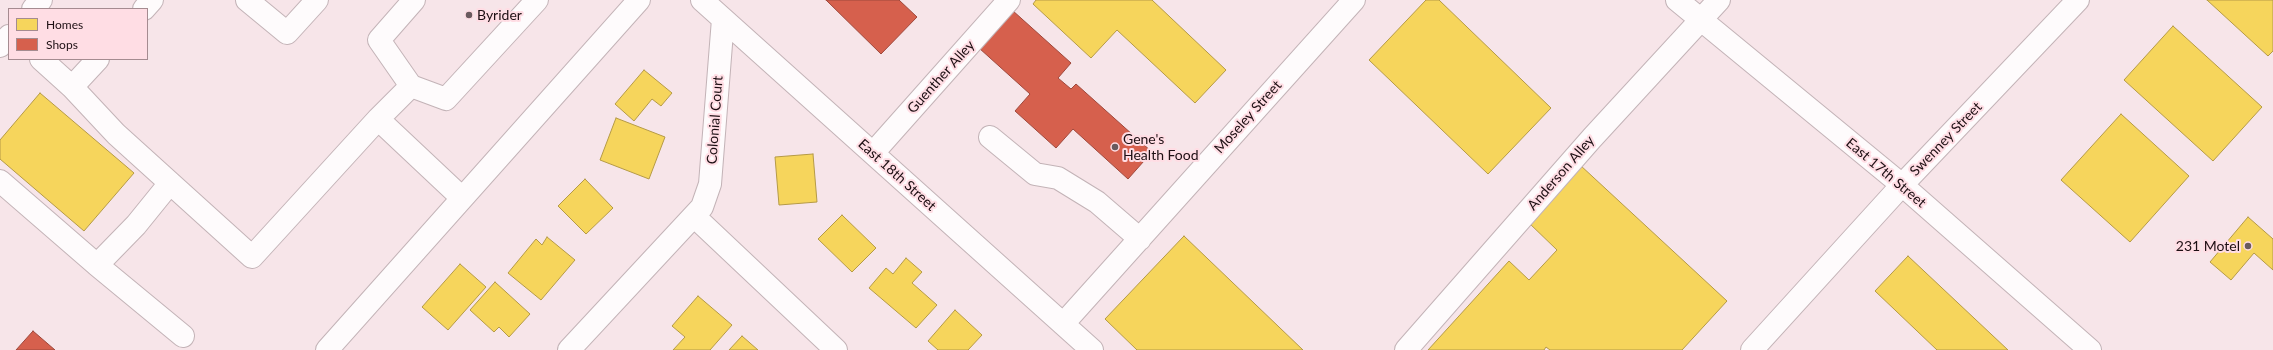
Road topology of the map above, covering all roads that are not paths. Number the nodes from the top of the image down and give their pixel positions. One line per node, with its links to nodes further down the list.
1 (152, 0): 13 (street)
2 (247, 0): 3 (street)
3 (317, 0)
4 (414, 0): 20 (street)
5 (537, 0): 20 (street)
6 (639, 0): 28 (street)
7 (702, 0): 14 (street, East 18th Street)
8 (1009, 0): 24 (street, Guenther Alley)
9 (1354, 0): 30 (street, Moseley Street)
10 (1677, 0): 15 (street, East 17th Street)
11 (1719, 0): 15 (street, Anderson Alley)
12 (2078, 0): 27 (street, Swenney Street)
13 (145, 8)
14 (723, 19): 24 (street, East 18th Street); 29 (street, Colonial Court)
15 (1700, 21): 27 (street, East 17th Street); 38 (street, Anderson Alley)
16 (8, 37): 17 (street)
17 (0, 46)
18 (42, 60): 21 (street)
19 (97, 60): 21 (street)
20 (411, 86): 22 (street)
21 (72, 87): 26 (street)
22 (378, 119): 26 (street); 28 (street)
23 (990, 137): 30 (street)
24 (873, 153): 32 (street, East 18th Street)
25 (0, 181): 31 (street)
26 (170, 183): 31 (street)
27 (1902, 185): 39 (street, Swenney Street); 40 (street, East 17th Street)
28 (462, 198): 34 (street)
29 (695, 217): 35 (street, Colonial Court); 36 (street)
30 (1140, 239): 32 (street, Moseley Street)
31 (97, 265): 33 (street)
32 (1063, 324): 37 (street, East 18th Street)
33 (183, 336)
34 (327, 350)
35 (569, 350)
36 (836, 350)
37 (1092, 350)
38 (1406, 350)
39 (1752, 350)
40 (2090, 350)

